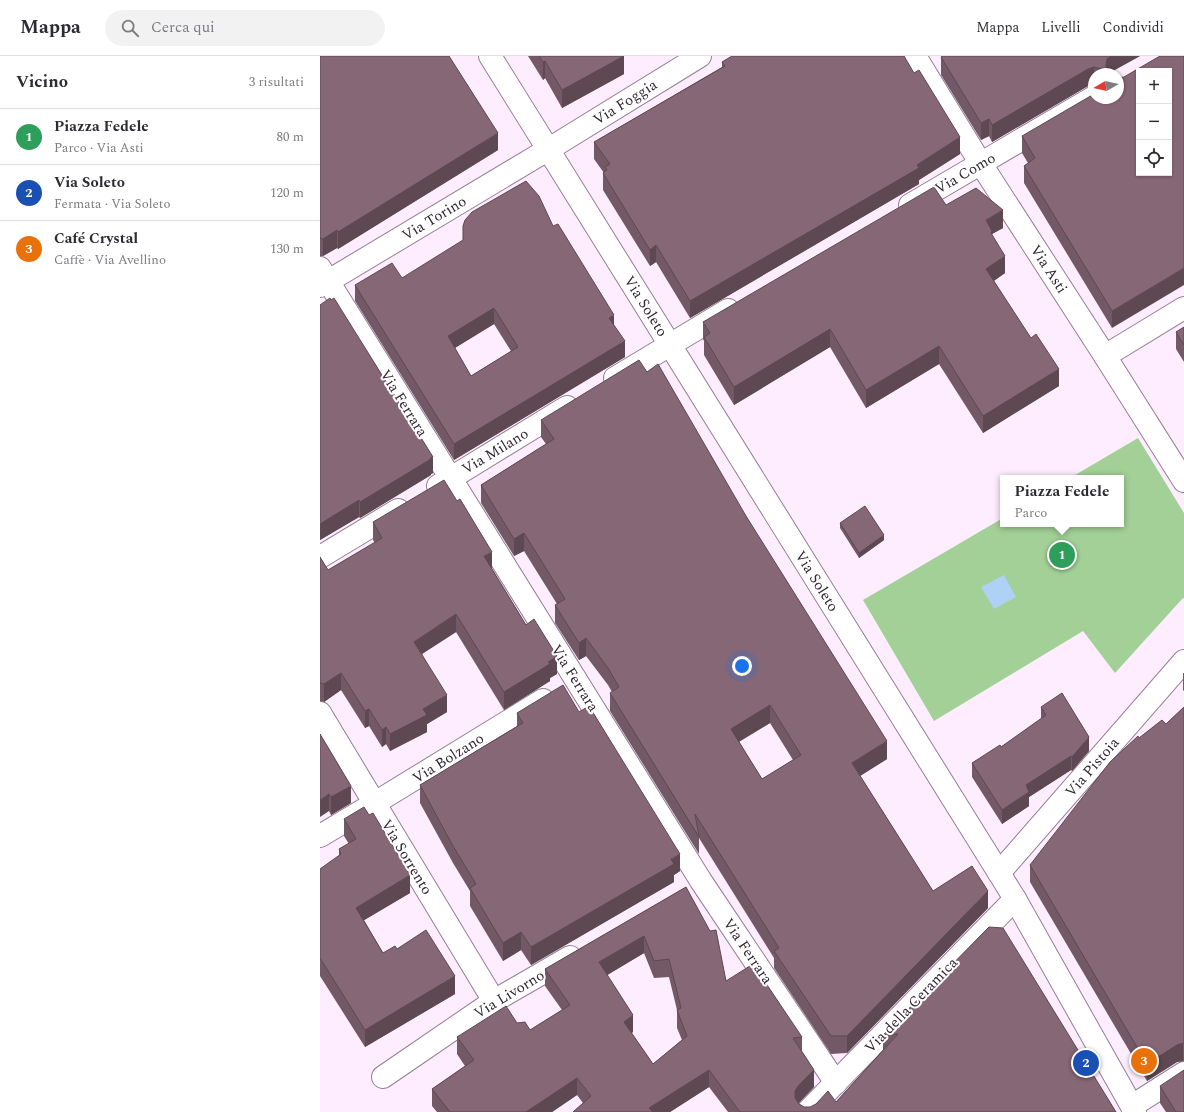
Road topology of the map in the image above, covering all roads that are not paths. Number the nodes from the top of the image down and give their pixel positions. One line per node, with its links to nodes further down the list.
1 (490, 56): 5 (street, Via Soleto)
2 (700, 56): 5 (street, Via Foggia)
3 (915, 56): 6 (street, Via Asti)
4 (1088, 101): 6 (street, Via Como)
5 (549, 149): 8 (street, Via Torino); 11 (street, Via Soleto)
6 (980, 164): 7 (street, Via Como); 12 (street, Via Asti)
7 (891, 216)
8 (323, 279): 13 (street, Via Ferrara)
9 (746, 300): 11 (street)
10 (1184, 308): 12 (street)
11 (670, 344): 13 (street, Via Milano); 21 (street, Via Soleto)
12 (1105, 356): 14 (street, Via Asti)
13 (451, 478): 15 (street, Via Milano); 17 (street, Via Ferrara)
14 (1184, 481)
15 (320, 557)
16 (1184, 661): 21 (street, Via Pistoia)
17 (576, 680): 19 (street, Via Bolzano); 27 (street, Via Ferrara)
18 (320, 713): 19 (street, Via Sorrento)
19 (375, 803): 20 (street, Via Bolzano); 24 (street, Via Sorrento)
20 (320, 836)
21 (1000, 874): 22 (street, Via Soleto)
22 (1015, 899): 27 (street, Via della Ceramica); 28 (street, Via Soleto)
23 (584, 949): 24 (street, Via Livorno)
24 (494, 1001): 26 (street, Via Livorno)
25 (1184, 1073): 28 (street)
26 (383, 1076)
27 (836, 1083): 29 (street, Via della Ceramica)
28 (1134, 1109)
29 (807, 1112)

